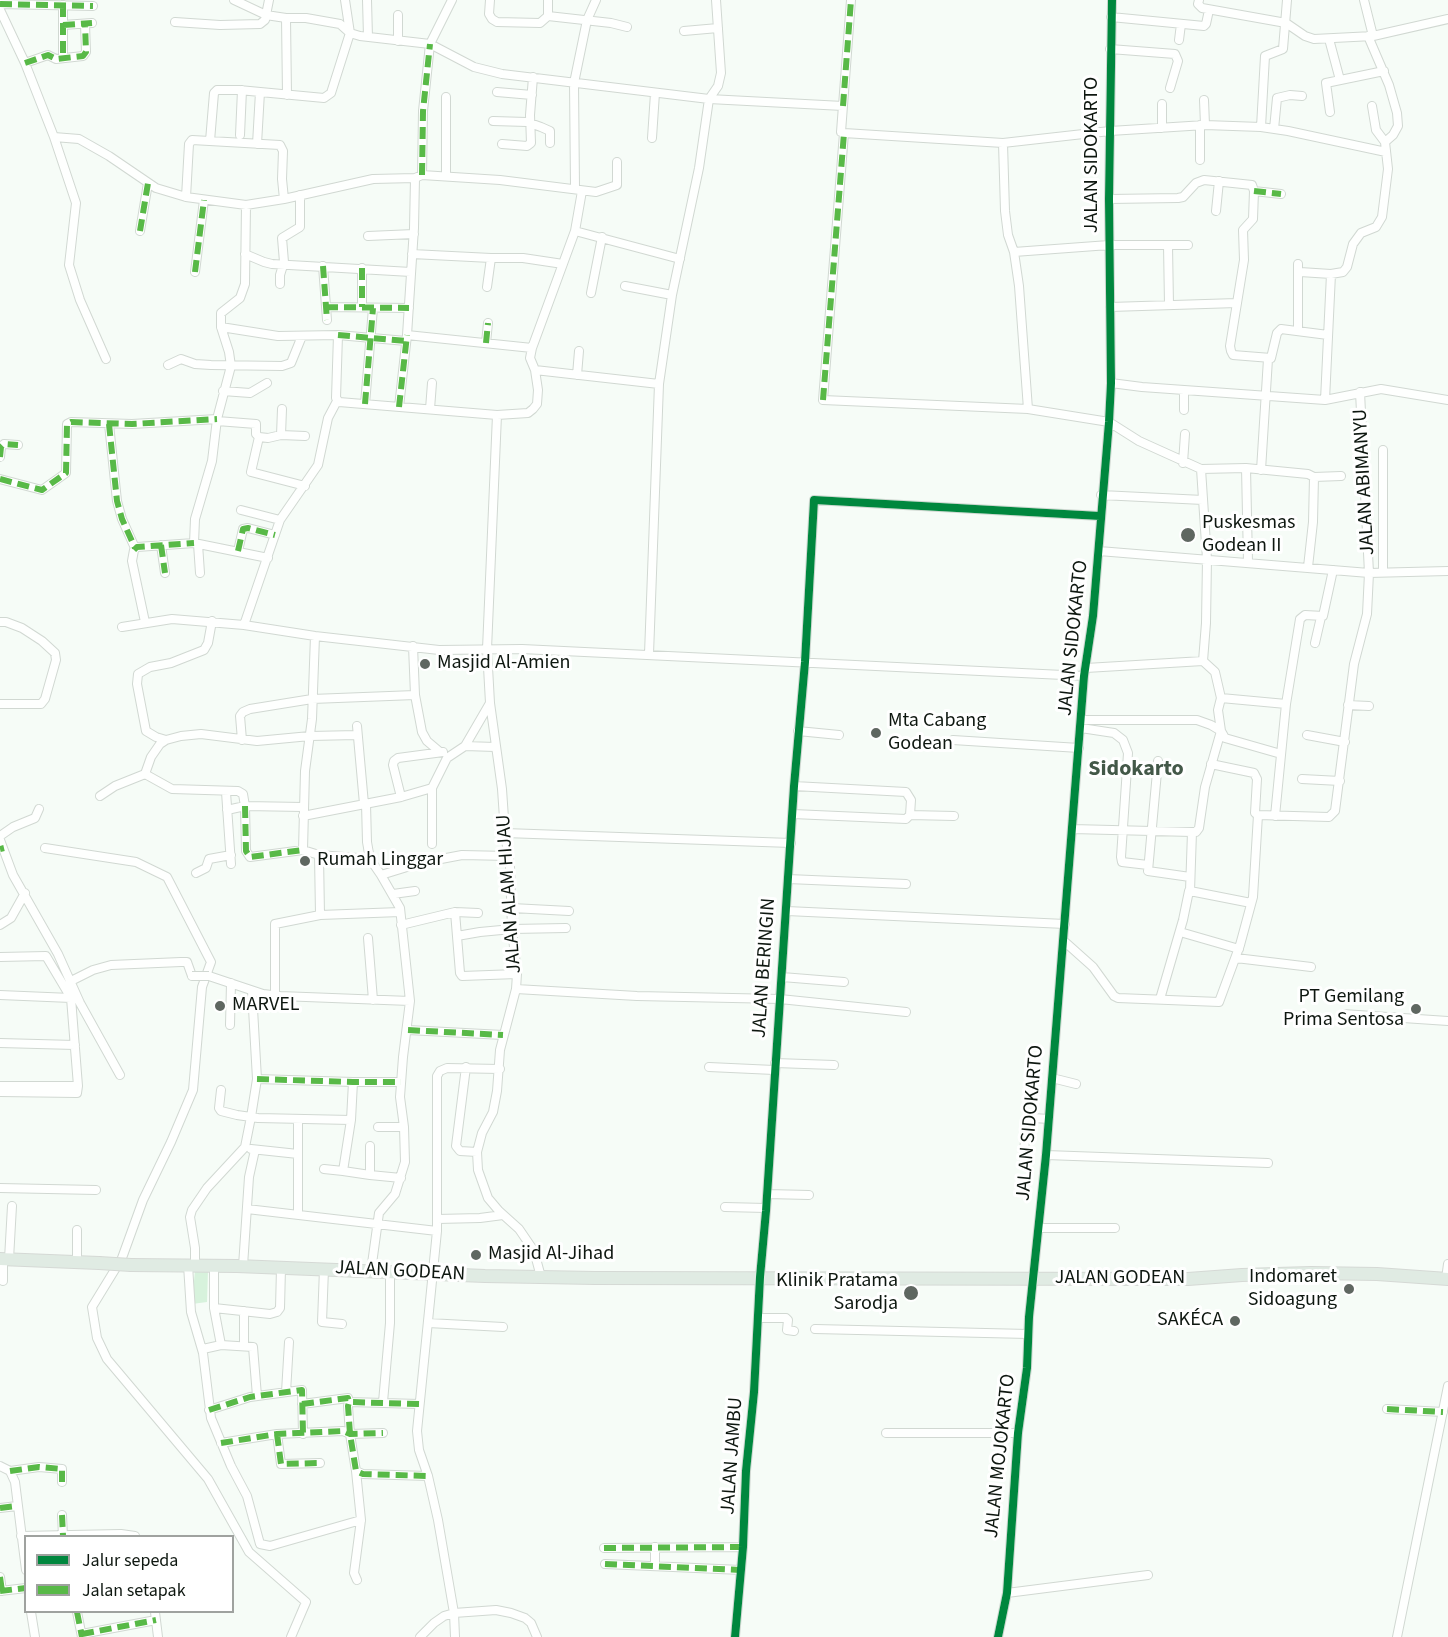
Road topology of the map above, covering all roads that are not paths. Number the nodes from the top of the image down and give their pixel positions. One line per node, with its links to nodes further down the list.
1 (234, 0): 20 (street)
2 (269, 0): 20 (street)
3 (345, 0): 34 (street)
4 (367, 0): 36 (street)
5 (452, 0): 40 (street)
6 (490, 0): 22 (street)
7 (548, 0): 22 (street)
8 (596, 0): 26 (street)
9 (716, 0): 32 (street)
10 (850, 0): 60 (street)
11 (1112, 0): 23 (street, JALAN SIDOKARTO)
12 (1198, 0): 19 (street)
13 (1287, 0): 28 (street)
14 (1364, 0): 35 (street)
15 (68, 3): 16 (street); 17 (street); 30 (street)
16 (0, 4)
17 (93, 6)
18 (0, 10): 43 (street)
19 (1209, 10): 28 (street); 29 (street)
20 (266, 15): 24 (street); 27 (street)
21 (398, 15): 39 (street)
22 (548, 16): 26 (street)
23 (1111, 17): 29 (street); 41 (street, JALAN SIDOKARTO)
24 (286, 18): 34 (street); 53 (street)
25 (1448, 19): 35 (street)
26 (587, 20): 31 (street); 47 (street)
27 (176, 22)
28 (1286, 23): 37 (street); 66 (street)
29 (1181, 24): 38 (street)
30 (63, 25): 42 (street); 42 (street)
31 (627, 27)
32 (718, 28): 33 (street); 57 (street)
33 (684, 31)
34 (350, 33): 36 (street); 53 (street)
35 (1371, 36): 37 (street); 44 (street)
36 (368, 37): 39 (street)
37 (1329, 39): 46 (street)
38 (1179, 40)
39 (398, 41): 40 (street)
40 (429, 44): 45 (street); 83 (street)
41 (1110, 49): 48 (street); 69 (street, JALAN SIDOKARTO)
42 (63, 58): 43 (street)
43 (25, 63): 72 (street)
44 (1384, 71): 46 (street); 75 (street)
45 (533, 77): 47 (street); 54 (street)
46 (1340, 80): 62 (street)
47 (574, 83): 52 (street); 87 (street)
48 (1170, 88)
49 (242, 90): 50 (street); 71 (street); 74 (street)
50 (260, 92): 53 (street); 78 (street)
51 (497, 92): 54 (street)
52 (655, 93): 57 (street); 73 (street)
53 (287, 95)
54 (532, 95): 64 (street)
55 (1302, 96): 68 (street)
56 (446, 98): 84 (street)
57 (710, 99): 60 (street); 109 (street)
58 (1204, 100): 65 (street)
59 (1162, 104): 67 (street)
60 (843, 106): 70 (street)
61 (1372, 106): 75 (street)
62 (1330, 112)
63 (493, 121): 64 (street)
64 (531, 124): 76 (street); 79 (street)
65 (1202, 125): 66 (street); 67 (street); 81 (street)
66 (1261, 127): 68 (street)
67 (1162, 128): 69 (street)
68 (1274, 129): 80 (street)
69 (1110, 131): 77 (street); 93 (street, JALAN SIDOKARTO)
70 (844, 133): 77 (street); 162 (street)
71 (240, 135)
72 (54, 137): 86 (street); 141 (street)
73 (652, 138)
74 (210, 141): 78 (street); 91 (street)
75 (1385, 142): 80 (street)
76 (550, 143)
77 (1003, 143): 105 (street)
78 (257, 144): 92 (street)
79 (502, 144)
80 (1386, 152): 116 (street)
81 (1200, 160)
82 (617, 162): 87 (street)
83 (419, 176): 84 (street); 90 (street); 99 (street)
84 (446, 177): 87 (street)
85 (1219, 181): 88 (street); 93 (street); 96 (street)
86 (148, 183): 91 (street); 97 (street)
87 (579, 190): 98 (street)
88 (1254, 192): 89 (street); 122 (street)
89 (1281, 194)
90 (300, 195): 92 (street); 110 (street)
91 (186, 197): 94 (street)
92 (284, 199): 95 (street)
93 (1108, 199): 102 (street, JALAN SIDOKARTO)
94 (204, 200): 95 (street); 114 (street)
95 (246, 205): 106 (street)
96 (1216, 211)
97 (140, 231)
98 (575, 231): 101 (street); 111 (street)
99 (414, 234): 100 (street); 107 (street)
100 (368, 236)
101 (602, 237): 109 (street); 120 (street)
102 (1109, 245): 103 (street); 105 (street); 125 (street, JALAN SIDOKARTO)
103 (1168, 245): 104 (street); 123 (street)
104 (1188, 245)
105 (1014, 252): 162 (street)
106 (245, 254): 110 (street); 131 (street)
107 (412, 254): 108 (street); 115 (street)
108 (491, 258): 111 (street); 119 (street)
109 (680, 259): 121 (street)
110 (284, 264): 112 (street); 117 (street)
111 (562, 264): 139 (street)
112 (323, 266): 113 (street); 124 (street)
113 (362, 268): 115 (street); 126 (street)
114 (195, 272)
115 (411, 272): 128 (street)
116 (1330, 274): 132 (street); 134 (street)
117 (280, 284)
118 (625, 286): 121 (street)
119 (488, 287)
120 (591, 293)
121 (672, 295): 150 (street)
122 (1237, 303): 123 (street); 142 (street)
123 (1169, 305): 125 (street)
124 (326, 307): 126 (street); 129 (street)
125 (1110, 307): 149 (street, JALAN SIDOKARTO)
126 (362, 308): 127 (street)
127 (373, 308): 128 (street); 136 (street)
128 (409, 308): 137 (street)
129 (327, 320)
130 (488, 323): 138 (street)
131 (221, 327): 135 (street); 144 (street)
132 (1298, 331): 134 (street); 142 (street)
133 (338, 335): 135 (street); 136 (street); 157 (street)
134 (1328, 335): 155 (street)
135 (302, 336): 144 (street)
136 (370, 338): 137 (street); 158 (street)
137 (407, 338): 138 (street); 159 (street)
138 (486, 343): 139 (street)
139 (532, 348): 145 (street)
140 (579, 351): 146 (street)
141 (106, 359)
142 (1268, 359): 154 (street)
143 (168, 365): 144 (street)
144 (231, 366): 152 (street)
145 (535, 370): 146 (street); 164 (street)
146 (577, 375): 150 (street)
147 (267, 383): 152 (street)
148 (432, 383): 161 (street)
149 (1111, 383): 151 (street); 166 (street, JALAN SIDOKARTO)
150 (659, 384): 214 (street)
151 (1184, 390): 154 (street); 163 (street)
152 (224, 392): 165 (street)
153 (1360, 392): 155 (street); 156 (street); 203 (street, JALAN ABIMANYU)
154 (1266, 395): 155 (street); 178 (street)
155 (1325, 400)
156 (1448, 400)
157 (337, 401): 158 (street); 182 (street)
158 (365, 404): 159 (street)
159 (399, 407): 161 (street)
160 (282, 409): 169 (street)
161 (430, 409): 164 (street)
162 (1029, 409): 166 (street)
163 (1185, 410)
164 (497, 415): 213 (street, JALAN ALAM HIJAU)
165 (217, 420): 167 (street); 171 (street); 189 (street)
166 (1109, 423): 175 (street); 183 (street, JALAN SIDOKARTO)
167 (109, 424): 181 (street); 191 (street)
168 (1185, 434): 175 (street)
169 (281, 435): 170 (street); 171 (street)
170 (305, 436)
171 (259, 437): 182 (street)
172 (18, 445): 174 (street)
173 (1383, 450): 200 (street)
174 (0, 457)
175 (1184, 463): 177 (street)
176 (1246, 468): 177 (street); 178 (street); 196 (street)
177 (1201, 470): 184 (street)
178 (1261, 470): 180 (street)
179 (1341, 476): 180 (street)
180 (1314, 477): 197 (street)
181 (0, 479)
182 (305, 486): 187 (street)
183 (1101, 495): 184 (street); 186 (street, JALAN SIDOKARTO)
184 (1203, 500): 195 (street)
185 (241, 510): 187 (street)
186 (1100, 516): 193 (street, JALAN SIDOKARTO); 216 (street, JALAN BERINGIN)
187 (280, 520): 188 (street)
188 (275, 535): 192 (street); 194 (street)
189 (196, 544): 190 (street); 192 (street); 202 (street)
190 (161, 545): 191 (street); 201 (street)
191 (135, 548): 207 (street)
192 (238, 551): 194 (street)
193 (1099, 551): 195 (street); 217 (street, JALAN SIDOKARTO)
194 (268, 558): 208 (street)
195 (1207, 559): 196 (street); 215 (street)
196 (1248, 562): 197 (street)
197 (1308, 567): 198 (street)
198 (1333, 570): 203 (street); 204 (street)
199 (1448, 571): 200 (street)
200 (1383, 572): 203 (street)
201 (165, 573)
202 (200, 573)
203 (1369, 573): 224 (street, JALAN ABIMANYU)
204 (1321, 617): 211 (street); 223 (street)
205 (212, 621): 207 (street); 208 (street); 232 (street)
206 (0, 622): 222 (street)
207 (145, 622): 209 (street)
208 (244, 625): 210 (street)
209 (122, 627)
210 (315, 636): 212 (street); 220 (street)
211 (1316, 643)
212 (413, 646): 213 (street); 218 (street)
213 (487, 649): 214 (street); 221 (street, JALAN ALAM HIJAU)
214 (649, 654): 216 (street)
215 (1203, 661): 217 (street); 219 (street)
216 (805, 662): 217 (street); 227 (street, JALAN BERINGIN)
217 (1085, 672): 226 (street, JALAN SIDOKARTO)
218 (415, 695): 220 (street); 239 (street)
219 (1221, 698): 223 (street); 228 (street)
220 (312, 699): 231 (street); 233 (street)
221 (490, 703): 236 (street, JALAN ALAM HIJAU); 237 (street)
222 (0, 704)
223 (1286, 704): 240 (street)
224 (1348, 705): 225 (street); 235 (street, JALAN ABIMANYU)
225 (1369, 706)
226 (1081, 724): 228 (street); 238 (street, JALAN SIDOKARTO); 262 (street)
227 (798, 731): 229 (street); 246 (street, JALAN BERINGIN)
228 (1221, 731): 240 (street); 242 (street)
229 (839, 735)
230 (1307, 735): 235 (street)
231 (310, 736): 233 (street); 251 (street); 255 (street)
232 (166, 740): 233 (street); 243 (street)
233 (242, 740)
234 (953, 740): 238 (street)
235 (1345, 742): 245 (street, JALAN ABIMANYU)
236 (495, 747): 237 (street); 265 (street, JALAN ALAM HIJAU)
237 (461, 748): 239 (street); 247 (street)
238 (1080, 748): 261 (street, JALAN SIDOKARTO)
239 (440, 752): 250 (street)
240 (1281, 754): 260 (street)
241 (1158, 761): 263 (street)
242 (1211, 764): 258 (street); 264 (street)
243 (145, 774): 248 (street); 249 (street)
244 (1302, 779): 245 (street)
245 (1340, 781): 260 (street, JALAN ABIMANYU)
246 (794, 786): 256 (street, JALAN BERINGIN); 257 (street)
247 (432, 788): 250 (street); 268 (street)
248 (226, 792): 252 (street); 254 (street)
249 (100, 796)
250 (401, 797): 251 (street)
251 (365, 804): 255 (street); 273 (street)
252 (245, 806): 254 (street); 255 (street); 270 (street)
253 (39, 809): 266 (street)
254 (227, 810): 275 (street)
255 (303, 812): 270 (street)
256 (793, 814): 257 (street); 267 (street, JALAN BERINGIN)
257 (910, 814): 259 (street)
258 (1258, 815): 260 (street); 284 (street)
259 (954, 816)
260 (1275, 816)
261 (1072, 829): 262 (street); 292 (street, JALAN SIDOKARTO)
262 (1124, 831): 263 (street); 274 (street)
263 (1153, 831): 264 (street); 274 (street)
264 (1192, 832): 277 (street)
265 (505, 833): 267 (street); 272 (street, JALAN ALAM HIJAU)
266 (1, 843): 282 (street)
267 (791, 843): 278 (street, JALAN BERINGIN)
268 (432, 844)
269 (45, 848): 454 (street)
270 (303, 850): 271 (street)
271 (319, 855): 273 (street); 291 (street)
272 (508, 856): 276 (street); 285 (street, JALAN ALAM HIJAU)
273 (369, 860): 276 (street)
274 (1148, 865): 277 (street)
275 (196, 873)
276 (381, 875): 283 (street)
277 (1190, 878): 281 (street)
278 (789, 879): 279 (street); 287 (street, JALAN BERINGIN)
279 (906, 884)
280 (415, 891): 283 (street)
281 (1190, 891): 284 (street); 297 (street)
282 (25, 893): 293 (street); 306 (street)
283 (393, 894): 288 (street)
284 (1251, 903): 301 (street)
285 (512, 908): 286 (street); 296 (street, JALAN ALAM HIJAU)
286 (569, 911)
287 (787, 911): 292 (street); 305 (street, JALAN BERINGIN)
288 (400, 912): 291 (street); 294 (street)
289 (455, 912): 290 (street); 294 (street); 298 (street)
290 (478, 913)
291 (320, 915): 312 (street)
292 (1065, 924): 300 (street, JALAN SIDOKARTO)
293 (0, 925)
294 (401, 925): 317 (street)
295 (566, 928): 296 (street)
296 (512, 929): 298 (street); 304 (street, JALAN ALAM HIJAU)
297 (1180, 932): 301 (street); 315 (street)
298 (457, 936): 304 (street)
299 (368, 938): 316 (street)
300 (1065, 942): 315 (street); 333 (street, JALAN SIDOKARTO)
301 (1237, 954): 303 (street); 315 (street)
302 (0, 957): 313 (street)
303 (1311, 967)
304 (517, 974): 309 (street, JALAN ALAM HIJAU)
305 (782, 977): 307 (street); 314 (street, JALAN BERINGIN)
306 (71, 981): 308 (street, bridge); 331 (street)
307 (844, 981)
308 (231, 983): 310 (street); 321 (street)
309 (516, 989): 314 (street); 323 (street, JALAN ALAM HIJAU)
310 (252, 991): 312 (street); 332 (street)
311 (0, 995): 313 (street)
312 (275, 996): 316 (street)
313 (71, 998): 325 (street)
314 (780, 999): 318 (street); 327 (street, JALAN BERINGIN)
315 (1160, 999)
316 (373, 1000): 317 (street)
317 (410, 1001): 322 (street)
318 (906, 1011)
319 (1343, 1014): 320 (street)
320 (1448, 1021)
321 (230, 1025)
322 (408, 1029): 323 (street); 335 (street)
323 (503, 1035): 330 (street, JALAN ALAM HIJAU)
324 (0, 1043): 325 (street)
325 (75, 1045): 338 (street)
326 (834, 1065): 327 (street)
327 (775, 1066): 329 (street); 360 (street, JALAN BERINGIN)
328 (466, 1067): 330 (street); 349 (street); 368 (street)
329 (709, 1067)
330 (500, 1069): 349 (street, JALAN ALAM HIJAU)
331 (120, 1075)
332 (257, 1078): 334 (street); 341 (street)
333 (1052, 1078): 336 (street); 343 (street, JALAN SIDOKARTO)
334 (353, 1082): 335 (street); 344 (street)
335 (401, 1082): 345 (street)
336 (1076, 1084)
337 (0, 1086): 338 (street)
338 (78, 1086): 340 (street)
339 (221, 1090): 341 (street)
340 (0, 1092)
341 (255, 1117): 342 (street); 348 (street)
342 (298, 1119): 344 (street); 350 (street)
343 (1049, 1119): 351 (street, JALAN SIDOKARTO); 352 (street)
344 (351, 1120): 355 (street)
345 (404, 1126): 346 (street); 357 (street)
346 (378, 1127)
347 (370, 1146): 356 (street)
348 (249, 1149): 350 (street); 365 (street); 377 (street)
349 (477, 1152): 367 (street, JALAN ALAM HIJAU)
350 (298, 1154): 366 (street)
351 (1046, 1155): 353 (street); 370 (street, JALAN SIDOKARTO)
352 (1023, 1158)
353 (1268, 1163)
354 (324, 1170): 355 (street)
355 (343, 1171): 356 (street)
356 (370, 1175): 357 (street)
357 (401, 1178): 369 (street)
358 (0, 1188): 359 (street)
359 (96, 1190)
360 (767, 1194): 361 (street); 364 (street, JALAN BERINGIN)
361 (809, 1195)
362 (12, 1206): 374 (street)
363 (725, 1207): 364 (street)
364 (766, 1208): 386 (street, JALAN BERINGIN)
365 (247, 1209): 366 (street); 379 (street)
366 (298, 1214): 369 (street)
367 (503, 1215): 368 (street); 385 (street, JALAN ALAM HIJAU)
368 (437, 1219): 373 (street)
369 (376, 1224): 373 (street); 382 (street)
370 (1039, 1228): 371 (street); 387 (street, JALAN SIDOKARTO)
371 (1115, 1228)
372 (77, 1230): 375 (street)
373 (437, 1231): 384 (street)
374 (4, 1259): 375 (main road, JALAN GODEAN); 389 (street)
375 (77, 1262): 377 (main road, JALAN GODEAN, bridge)
376 (1448, 1264): 388 (street)
377 (192, 1265): 378 (main road, JALAN GODEAN); 402 (street)
378 (214, 1266): 379 (main road, JALAN GODEAN); 390 (street)
379 (243, 1266): 380 (main road, JALAN GODEAN)
380 (281, 1268): 381 (main road, JALAN GODEAN); 391 (street)
381 (324, 1269): 382 (main road, JALAN GODEAN); 394 (street)
382 (371, 1271): 383 (main road, JALAN GODEAN)
383 (390, 1271): 384 (main road, JALAN GODEAN); 407 (street)
384 (433, 1274): 385 (main road, JALAN GODEAN); 393 (street)
385 (542, 1277): 386 (main road, JALAN GODEAN)
386 (760, 1277): 387 (main road, JALAN GODEAN); 392 (street, JALAN JAMBU)
387 (1033, 1278): 388 (main road, JALAN GODEAN); 398 (street, JALAN MOJOKARTO)
388 (1447, 1279)
389 (3, 1281)
390 (214, 1308): 391 (street); 400 (street)
391 (244, 1311): 401 (street)
392 (758, 1318): 397 (street); 435 (street, JALAN JAMBU)
393 (428, 1323): 395 (street); 409 (street)
394 (342, 1324)
395 (503, 1327)
396 (815, 1329): 398 (street)
397 (794, 1331)
398 (1028, 1334): 415 (street, JALAN MOJOKARTO)
399 (289, 1342): 404 (street)
400 (221, 1345): 401 (street); 402 (street)
401 (244, 1346): 405 (street)
402 (202, 1349): 411 (street)
403 (1448, 1386): 412 (street)
404 (286, 1392): 405 (street); 408 (street)
405 (257, 1396): 411 (street)
406 (349, 1402): 407 (street); 408 (street); 418 (street)
407 (383, 1402): 409 (street)
408 (302, 1404): 417 (street)
409 (419, 1404): 424 (street)
410 (1387, 1409): 412 (street)
411 (209, 1410): 419 (street)
412 (1443, 1413): 460 (street)
413 (383, 1433): 418 (street)
414 (886, 1433): 415 (street)
415 (1018, 1433): 446 (street, JALAN MOJOKARTO)
416 (277, 1434): 417 (street); 419 (street); 420 (street)
417 (303, 1434): 418 (street)
418 (350, 1434): 423 (street)
419 (221, 1443): 429 (street)
420 (320, 1464)
421 (0, 1466): 422 (street)
422 (10, 1471): 425 (street); 426 (street)
423 (356, 1471): 424 (street); 429 (street)
424 (428, 1476): 449 (street)
425 (62, 1482)
426 (17, 1506): 427 (street); 433 (street)
427 (0, 1508)
428 (62, 1515): 430 (street)
429 (361, 1520): 443 (street)
430 (63, 1535)
431 (92, 1535): 432 (street)
432 (128, 1535)
433 (21, 1536): 437 (street)
434 (656, 1547): 435 (street); 436 (street); 439 (street)
435 (743, 1547): 440 (street, JALAN JAMBU)
436 (604, 1548)
437 (24, 1556)
438 (605, 1564): 439 (street)
439 (655, 1566): 440 (street)
440 (741, 1569): 458 (street, JALAN JAMBU)
441 (1148, 1575): 446 (street)
442 (0, 1577): 445 (street)
443 (357, 1580)
444 (24, 1588): 445 (street)
445 (1, 1591)
446 (1007, 1593): 459 (street, JALAN MOJOKARTO)
447 (31, 1613): 452 (street)
448 (77, 1613): 451 (street)
449 (454, 1613): 455 (street); 456 (street); 457 (street)
450 (155, 1616): 451 (street); 453 (street)
451 (82, 1635)
452 (35, 1637)
453 (158, 1637)
454 (291, 1637)
455 (420, 1637)
456 (455, 1637)
457 (537, 1637)
458 (735, 1637)
459 (998, 1637)
460 (1397, 1637)

